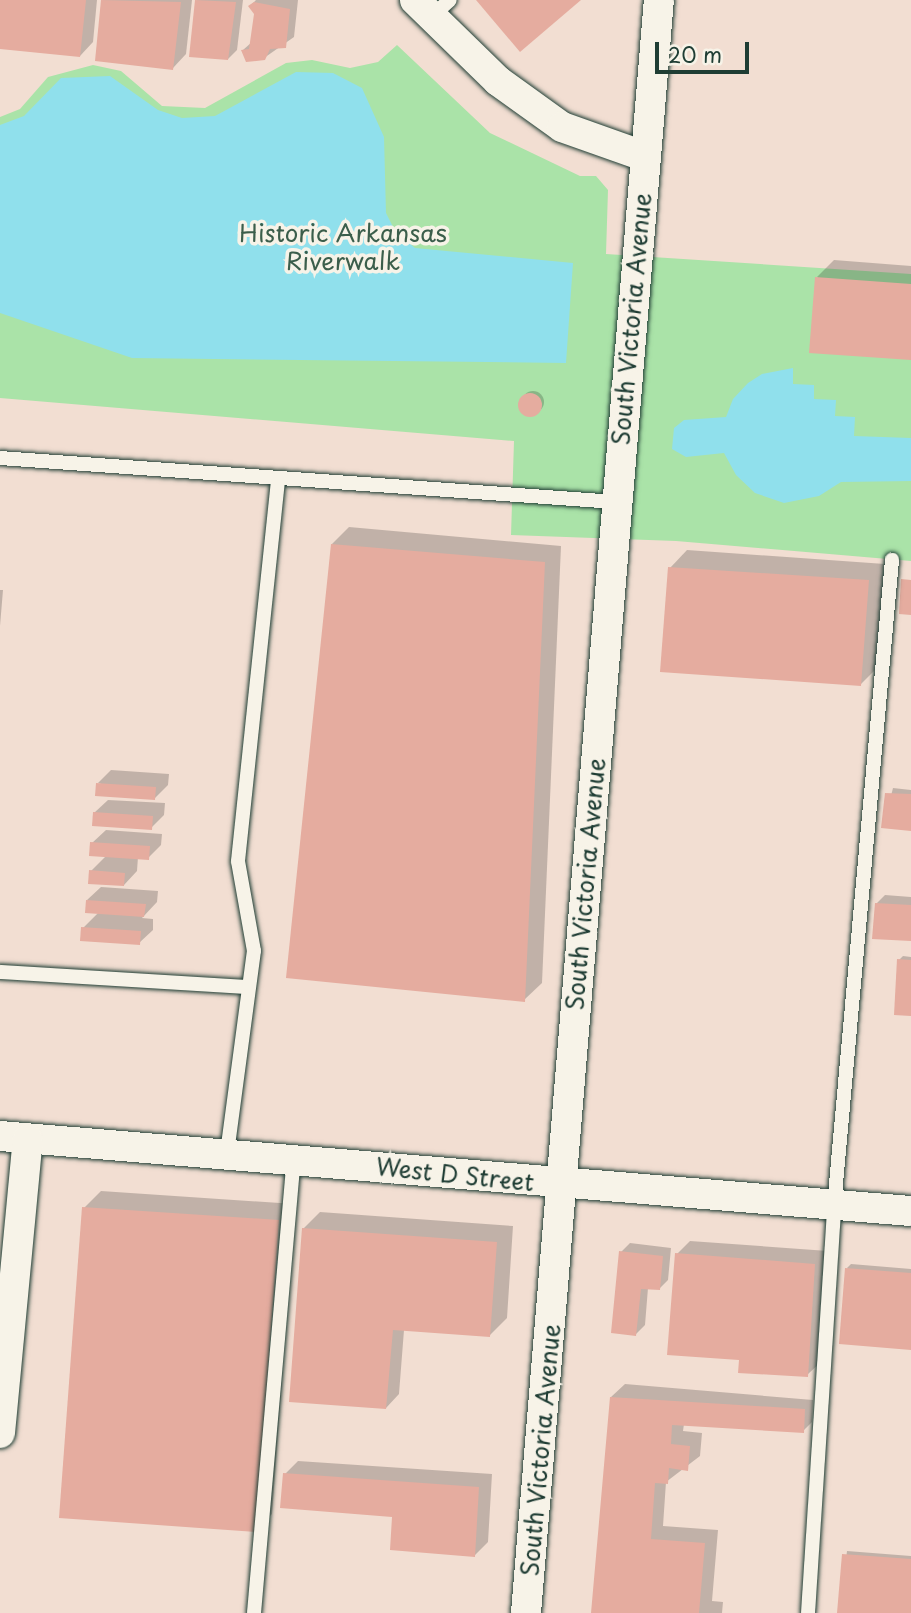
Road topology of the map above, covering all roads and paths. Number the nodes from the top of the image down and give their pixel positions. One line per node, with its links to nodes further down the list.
1 (659, 0): 3 (street, South Victoria Avenue)
2 (430, 7): 3 (street)
3 (644, 156): 6 (street, South Victoria Avenue)
4 (0, 458): 5 (lane)
5 (278, 478): 6 (lane); 9 (lane)
6 (616, 502): 13 (street, South Victoria Avenue)
7 (892, 560): 14 (lane)
8 (0, 972): 9 (lane)
9 (248, 987): 11 (lane)
10 (14, 1138): 11 (street, West D Street); 16 (street)
11 (227, 1153): 12 (street, West D Street)
12 (294, 1158): 13 (street, West D Street); 17 (lane)
13 (561, 1184): 14 (street, West D Street); 18 (street, South Victoria Avenue)
14 (834, 1206): 15 (street, West D Street); 19 (lane)
15 (911, 1212)
16 (0, 1433)
17 (254, 1613)
18 (526, 1613)
19 (808, 1613)

